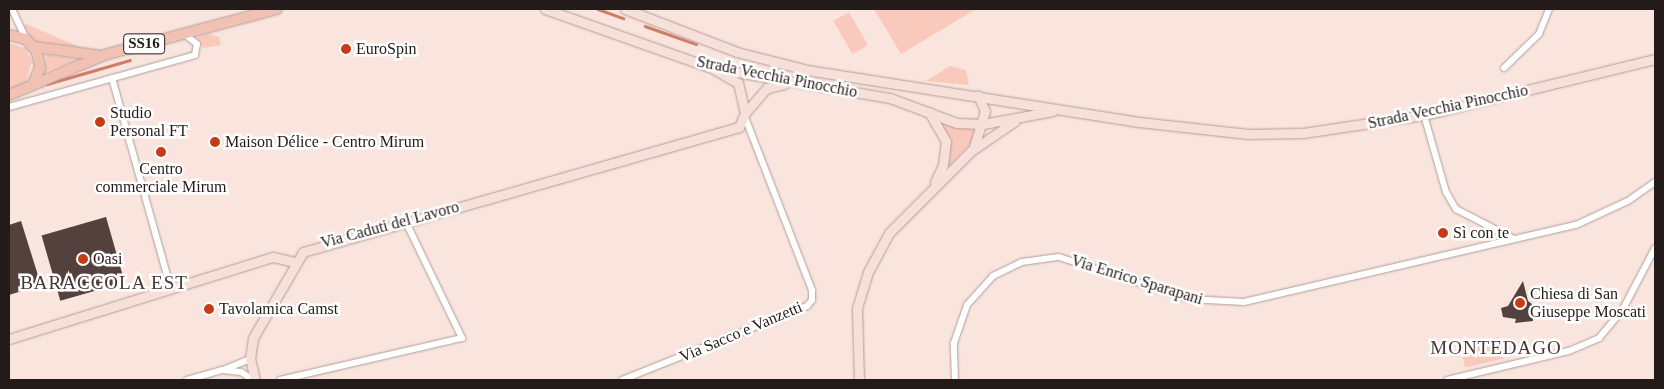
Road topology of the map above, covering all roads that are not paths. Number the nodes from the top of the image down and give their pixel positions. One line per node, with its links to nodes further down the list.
1 (12, 9): 9 (street)
2 (277, 9): 7 (main road, SS16)
3 (545, 9): 6 (street, Strada Vecchia Pinocchio)
4 (625, 9): 19 (street, Strada Vecchia Pinocchio)
5 (1549, 9): 14 (street)
6 (553, 10): 13 (street, Strada Vecchia Pinocchio)
7 (184, 34): 11 (main road, SS16); 15 (street)
8 (9, 35): 9 (main road)
9 (26, 39): 10 (main road)
10 (34, 47): 11 (main road, SS16); 17 (main road)
11 (104, 55): 17 (main road, SS16)
12 (1655, 59): 24 (street, Strada Vecchia Pinocchio)
13 (712, 68): 16 (street, Strada Vecchia Pinocchio); 23 (street, Via Sacco e Vanzetti)
14 (1504, 68)
15 (112, 78): 20 (street); 34 (street)
16 (795, 84): 22 (street, Strada Vecchia Pinocchio); 23 (street)
17 (32, 86): 18 (main road, SS16)
18 (9, 95)
19 (978, 95): 21 (street, Strada Vecchia Pinocchio); 26 (street)
20 (9, 107)
21 (1059, 110): 24 (street, Strada Vecchia Pinocchio); 25 (street, Strada Vecchia Pinocchio)
22 (929, 112): 26 (street, Strada Vecchia Pinocchio); 29 (street)
23 (745, 115): 30 (street, Via Caduti del Lavoro); 41 (street, Via Sacco e Vanzetti)
24 (1424, 115): 31 (street)
25 (1022, 118): 26 (street, Strada Vecchia Pinocchio); 27 (street)
26 (983, 124): 27 (street)
27 (971, 151): 29 (street)
28 (1655, 182): 31 (street, Via Enrico Sparapani)
29 (932, 188): 42 (street)
30 (405, 220): 33 (street, Via Caduti del Lavoro); 40 (street)
31 (1514, 239): 43 (street, Via Enrico Sparapani)
32 (1655, 248): 44 (street)
33 (294, 262): 34 (street); 36 (street)
34 (171, 289): 35 (street)
35 (9, 339)
36 (250, 359): 37 (street); 39 (street)
37 (222, 370): 38 (street); 39 (street)
38 (187, 380)
39 (254, 380)
40 (280, 380)
41 (622, 380)
42 (859, 380)
43 (954, 380)
44 (1447, 380)

